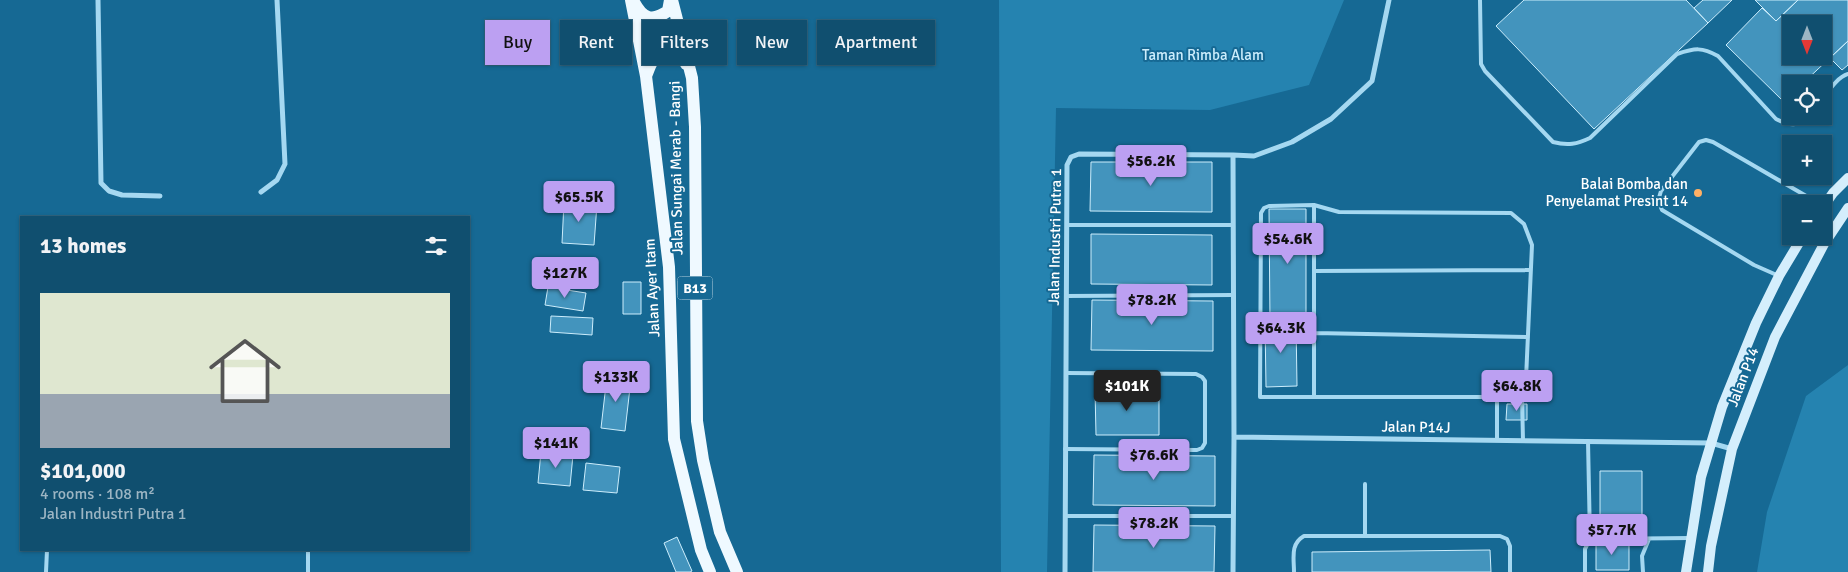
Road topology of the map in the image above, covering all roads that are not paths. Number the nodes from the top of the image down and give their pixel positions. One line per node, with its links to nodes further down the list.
1 (98, 0): 17 (street)
2 (277, 0): 14 (street)
3 (632, 0): 4 (main road); 8 (main road, Jalan Ayer Itam / B13)
4 (671, 0): 9 (main road, Jalan Sungai Merab - Bangi / B13)
5 (1390, 0): 12 (street)
6 (1480, 0): 11 (lane)
7 (1848, 74): 10 (lane)
8 (646, 76): 9 (main road); 52 (main road, Jalan Ayer Itam / B13)
9 (692, 78): 53 (main road, Jalan Sungai Merab - Bangi / B13)
10 (1832, 88)
11 (1782, 122)
12 (1233, 155): 20 (street, Jalan Industri Putra 1); 21 (street)
13 (1848, 178): 16 (main road)
14 (261, 192)
15 (1804, 195): 25 (lane)
16 (1832, 195)
17 (160, 196)
18 (1314, 205): 23 (lane); 24 (lane); 31 (lane)
19 (1848, 208): 39 (main road, Jalan P14)
20 (1067, 225): 21 (lane); 27 (street, Jalan Industri Putra 1)
21 (1233, 225): 26 (street)
22 (1798, 245): 25 (main road, Jalan P14)
23 (1530, 270): 24 (lane); 29 (lane)
24 (1314, 271): 28 (lane)
25 (1779, 276): 38 (main road, Jalan P14)
26 (1233, 295): 27 (lane); 34 (street)
27 (1066, 296): 30 (street, Jalan Industri Putra 1)
28 (1314, 333): 29 (lane); 31 (lane)
29 (1528, 337): 33 (lane)
30 (1066, 373): 40 (street, Jalan Industri Putra 1); 40 (lane)
31 (1314, 397): 32 (lane)
32 (1497, 397): 33 (lane); 35 (lane)
33 (1522, 397): 36 (lane)
34 (1234, 437): 35 (street, Jalan P14J); 43 (street)
35 (1497, 440): 36 (street, Jalan P14J)
36 (1523, 440): 37 (street, Jalan P14J)
37 (1588, 441): 38 (street, Jalan P14J); 47 (lane)
38 (1711, 443): 39 (street, Jalan P14J); 46 (main road, Jalan P14)
39 (1732, 449): 61 (main road, Jalan P14)
40 (1066, 450): 42 (street, Jalan Industri Putra 1)
41 (1365, 484): 44 (lane)
42 (1065, 516): 43 (lane); 54 (street, Jalan Industri Putra 1)
43 (1233, 516): 55 (street)
44 (1365, 536): 56 (lane); 57 (lane)
45 (1649, 538): 46 (lane); 47 (lane); 59 (lane)
46 (1691, 538): 60 (main road, Jalan P14)
47 (1590, 539): 58 (lane)
48 (47, 551): 50 (lane)
49 (308, 551): 51 (lane)
50 (46, 572)
51 (308, 572)
52 (710, 572)
53 (736, 572)
54 (1065, 572)
55 (1233, 572)
56 (1294, 572)
57 (1510, 572)
58 (1585, 572)
59 (1643, 572)
60 (1686, 572)
61 (1708, 572)

